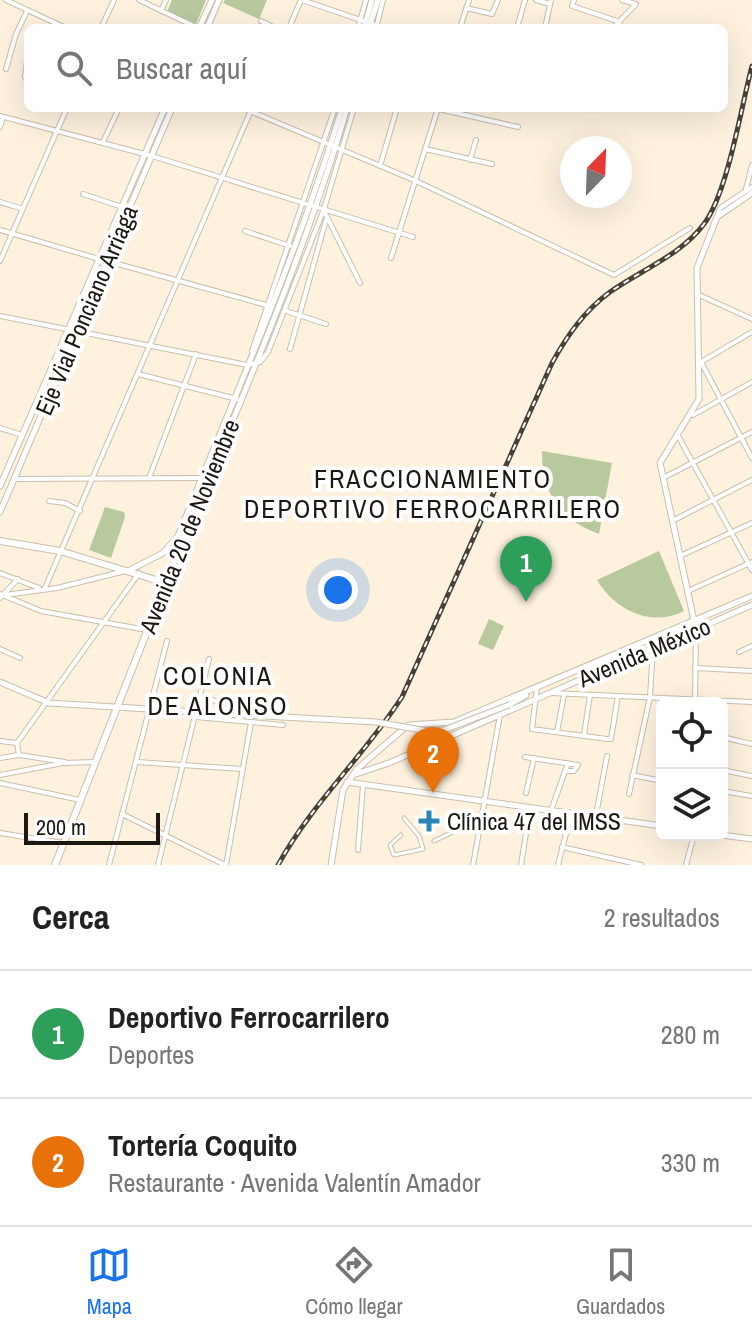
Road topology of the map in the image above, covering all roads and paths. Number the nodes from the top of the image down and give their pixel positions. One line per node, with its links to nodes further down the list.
1 (6, 0): 17 (street)
2 (114, 0): 24 (street)
3 (139, 0): 18 (street)
4 (166, 0): 18 (street)
5 (212, 0): 26 (street)
6 (219, 0): 27 (street)
7 (302, 0): 29 (street); 30 (street)
8 (375, 0): 31 (street); 32 (street)
9 (469, 0): 16 (street)
10 (498, 0): 16 (street)
11 (525, 0): 34 (street)
12 (536, 0): 15 (street)
13 (574, 0): 21 (street)
14 (622, 0): 21 (street)
15 (551, 2): 35 (street)
16 (466, 8): 33 (street)
17 (28, 10): 19 (street); 37 (street)
18 (161, 11): 25 (street)
19 (49, 20): 22 (street); 23 (street)
20 (261, 21): 28 (street)
21 (620, 22): 36 (street)
22 (47, 24)
23 (58, 24)
24 (103, 24)
25 (189, 24)
26 (200, 24)
27 (209, 24)
28 (267, 24)
29 (291, 24)
30 (365, 24)
31 (368, 24)
32 (368, 24)
33 (461, 24)
34 (518, 24)
35 (546, 24)
36 (618, 24)
37 (6, 69)
38 (65, 112): 53 (street)
39 (117, 112): 55 (street)
40 (164, 112): 59 (street, Eje Vial Ponciano Arriaga)
41 (170, 112): 59 (street, Eje Vial Ponciano Arriaga)
42 (251, 112): 64 (street)
43 (256, 112): 56 (street)
44 (334, 112): 56 (street, Avenida 20 de Noviembre)
45 (342, 112): 56 (street, Avenida 20 de Noviembre)
46 (353, 112): 58 (street, Avenida 20 de Noviembre)
47 (396, 112): 63 (street)
48 (437, 112): 57 (street)
49 (455, 112): 52 (street)
50 (2, 117): 51 (street); 53 (street)
51 (0, 127)
52 (518, 127)
53 (57, 132): 55 (street); 72 (street)
54 (476, 140): 60 (street)
55 (103, 143): 59 (street)
56 (330, 145): 58 (street); 70 (street, Avenida 20 de Noviembre); 70 (street, Avenida 20 de Noviembre)
57 (425, 149): 60 (street); 65 (street)
58 (342, 150): 63 (street); 70 (street, Avenida 20 de Noviembre)
59 (148, 155): 64 (street); 71 (street, Eje Vial Ponciano Arriaga); 82 (street, Eje Vial Ponciano Arriaga)
60 (470, 160): 61 (street)
61 (492, 164)
62 (752, 165): 67 (street)
63 (380, 166): 65 (street)
64 (222, 179): 70 (street); 84 (street)
65 (416, 181): 74 (street); 77 (street)
66 (752, 187): 67 (street)
67 (749, 192): 86 (street)
68 (83, 194): 71 (street)
69 (0, 202): 72 (street)
70 (315, 206): 73 (street); 77 (street); 80 (street, Avenida 20 de Noviembre); 87 (street, Avenida 20 de Noviembre)
71 (122, 207): 82 (street, Eje Vial Ponciano Arriaga)
72 (23, 209): 78 (street)
73 (326, 220): 85 (street); 89 (street)
74 (690, 228)
75 (0, 230): 78 (street)
76 (245, 231): 80 (street)
77 (400, 233): 79 (street); 81 (street)
78 (12, 234): 82 (street); 83 (street)
79 (413, 237)
80 (290, 246): 87 (street, Avenida 20 de Noviembre)
81 (391, 258)
82 (103, 260): 84 (street); 92 (street, Eje Vial Ponciano Arriaga); 93 (street, Eje Vial Ponciano Arriaga)
83 (0, 261)
84 (177, 281): 87 (street); 95 (street)
85 (360, 283)
86 (697, 294): 90 (street); 98 (street)
87 (276, 308): 89 (street); 99 (street, Avenida 20 de Noviembre); 99 (street, Avenida 20 de Noviembre)
88 (0, 316): 92 (street)
89 (301, 316): 91 (street); 96 (street)
90 (751, 320)
91 (326, 324)
92 (67, 329): 93 (street); 108 (street, Eje Vial Ponciano Arriaga)
93 (77, 331): 95 (street); 117 (street, Eje Vial Ponciano Arriaga)
94 (752, 332): 98 (street)
95 (151, 345): 97 (street); 100 (street)
96 (290, 349)
97 (196, 354): 99 (street); 102 (street)
98 (701, 362): 104 (street); 105 (street)
99 (250, 363): 103 (street, Avenida 20 de Noviembre)
100 (138, 374): 102 (street); 113 (street)
101 (752, 382): 104 (street)
102 (184, 385): 103 (street); 114 (street)
103 (237, 399): 115 (street, Avenida 20 de Noviembre)
104 (721, 400): 105 (street); 110 (street)
105 (693, 415): 109 (street)
106 (0, 429): 108 (street)
107 (752, 432): 110 (street)
108 (22, 435): 119 (street, Eje Vial Ponciano Arriaga)
109 (678, 436): 112 (street); 116 (street)
110 (741, 438): 111 (street); 112 (street)
111 (752, 458)
112 (695, 460): 116 (street); 121 (street)
113 (94, 478): 114 (street); 117 (street); 122 (street)
114 (149, 478): 115 (street)
115 (205, 478): 131 (street, Avenida 20 de Noviembre); 136 (street, Avenida 20 de Noviembre)
116 (663, 478): 124 (street)
117 (15, 479): 123 (street, Eje Vial Ponciano Arriaga)
118 (752, 480): 121 (street)
119 (0, 486)
120 (49, 501): 122 (street)
121 (716, 501): 124 (street); 126 (street)
122 (80, 511): 128 (street)
123 (0, 512)
124 (672, 521): 129 (street)
125 (752, 523): 126 (street)
126 (732, 531): 129 (street); 130 (street)
127 (0, 541): 128 (main road)
128 (60, 551): 131 (main road); 137 (street)
129 (680, 556): 138 (street)
130 (750, 563): 132 (street); 138 (street)
131 (130, 570): 134 (main road); 137 (street)
132 (752, 570)
133 (0, 573): 135 (street)
134 (140, 573): 136 (main road); 143 (street)
135 (18, 579): 137 (street); 139 (street)
136 (166, 583): 144 (main road, Avenida 20 de Noviembre)
137 (43, 588): 139 (street)
138 (688, 591): 142 (street)
139 (1, 596): 143 (street)
140 (752, 596): 142 (street, Avenida México)
141 (752, 605): 145 (street, Avenida México)
142 (695, 620): 145 (street); 151 (street, Avenida México)
143 (104, 622): 144 (street); 173 (street)
144 (147, 630): 175 (main road, Avenida 20 de Noviembre)
145 (696, 630): 148 (street, Avenida México); 155 (street)
146 (167, 641): 176 (street)
147 (752, 646): 150 (street)
148 (653, 648): 154 (street, Avenida México); 165 (street)
149 (0, 649): 152 (street)
150 (739, 652)
151 (609, 657): 154 (street); 157 (street, Avenida México)
152 (20, 658)
153 (209, 659): 167 (street)
154 (611, 665): 159 (street, Avenida México)
155 (695, 668): 156 (street); 166 (street)
156 (752, 671)
157 (566, 676): 159 (street); 160 (street, Avenida México)
158 (0, 682): 173 (street, Avenida México)
159 (565, 686): 161 (street, Avenida México); 162 (street)
160 (537, 687): 168 (street); 170 (street, Avenida México); 187 (street, Avenida México)
161 (547, 693): 162 (street); 168 (street, Avenida México)
162 (564, 694): 163 (street); 181 (street)
163 (590, 695): 164 (street); 182 (street)
164 (618, 696): 165 (street); 182 (street)
165 (650, 697): 169 (street); 204 (street)
166 (695, 697)
167 (200, 698): 174 (street); 177 (street)
168 (536, 698): 170 (street, Avenida México); 178 (street, Avenida México); 181 (street)
169 (656, 698)
170 (519, 700): 177 (street, Avenida México, bridge)
171 (728, 702): 172 (street)
172 (752, 702)
173 (49, 703): 175 (street, Avenida México); 185 (street)
174 (227, 703)
175 (118, 707): 176 (street, Avenida México); 193 (main road, Avenida 20 de Noviembre)
176 (151, 708): 177 (street, Avenida México); 194 (street)
177 (196, 714): 179 (street); 198 (street)
178 (500, 715): 196 (street, Avenida México); 215 (street)
179 (251, 722): 180 (street); 199 (street)
180 (283, 725)
181 (557, 732): 182 (street)
182 (584, 735)
183 (728, 738): 186 (street)
184 (0, 741): 185 (street)
185 (17, 743): 188 (street)
186 (752, 744)
187 (380, 751): 196 (street); 203 (street, Avenida México)
188 (19, 755): 191 (street); 195 (street)
189 (607, 756): 220 (street)
190 (525, 757): 192 (street)
191 (0, 758)
192 (534, 758): 197 (street); 211 (street)
193 (96, 762): 195 (street); 214 (main road, Avenida 20 de Noviembre)
194 (136, 762): 198 (street); 219 (street)
195 (68, 763): 202 (street)
196 (389, 763): 203 (street, Avenida México)
197 (568, 763): 200 (street); 200 (street)
198 (183, 767): 199 (street); 226 (street)
199 (242, 769): 237 (street)
200 (565, 771): 217 (street)
201 (728, 771): 205 (street)
202 (0, 775)
203 (353, 775): 207 (street, Avenida México)
204 (632, 775): 206 (street); 212 (street)
205 (752, 776)
206 (656, 780)
207 (347, 782): 209 (street); 238 (street)
208 (0, 783): 214 (street)
209 (363, 785): 215 (street); 233 (street)
210 (728, 792): 213 (street)
211 (526, 793)
212 (629, 794)
213 (752, 796)
214 (81, 800): 231 (main road, Avenida 20 de Noviembre)
215 (486, 800): 216 (street); 239 (street)
216 (531, 806): 217 (street); 240 (street)
217 (552, 808): 218 (street)
218 (572, 811): 220 (street); 232 (street)
219 (122, 814): 226 (street); 235 (street)
220 (596, 815): 222 (street)
221 (404, 818): 225 (street)
222 (656, 825)
223 (459, 829): 229 (street)
224 (0, 833): 231 (street)
225 (401, 835)
226 (166, 836): 236 (street); 237 (street)
227 (728, 836): 228 (street)
228 (752, 839)
229 (434, 841)
230 (692, 841): 243 (street)
231 (63, 843): 234 (main road, Avenida 20 de Noviembre)
232 (562, 847): 241 (street); 242 (street)
233 (358, 850)
234 (55, 865)
235 (109, 865)
236 (158, 865)
237 (226, 865)
238 (331, 865)
239 (473, 865)
240 (521, 865)
241 (558, 865)
242 (641, 865)
243 (686, 865)

